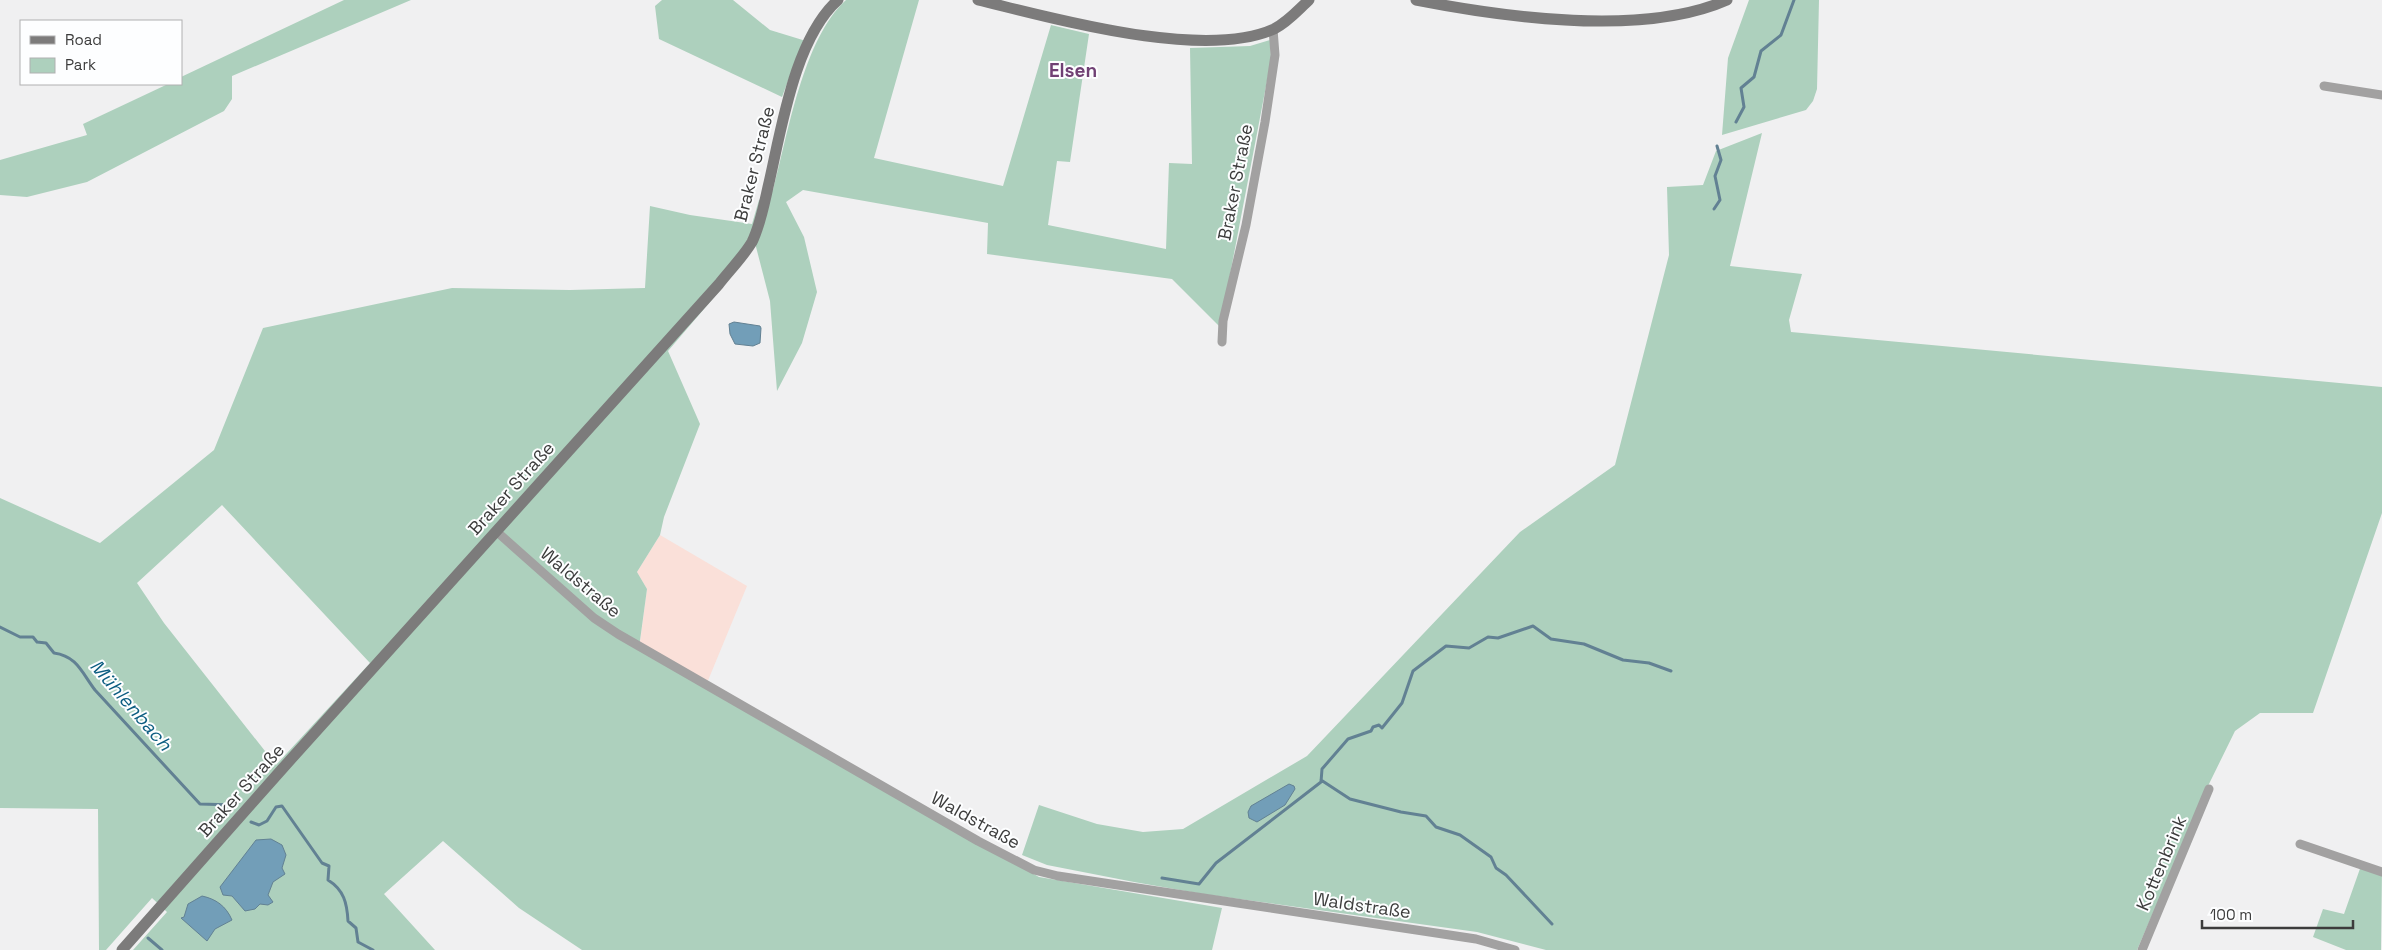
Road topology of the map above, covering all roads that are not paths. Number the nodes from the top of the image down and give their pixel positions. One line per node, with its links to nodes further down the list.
1 (838, 0): 10 (main road, Braker Straße)
2 (978, 0): 6 (main road)
3 (1309, 0): 6 (main road)
4 (1416, 0): 5 (main road)
5 (1727, 0)
6 (1273, 29): 9 (street, Braker Straße)
7 (2324, 86): 8 (street)
8 (2382, 95)
9 (1222, 342)
10 (496, 531): 14 (main road, Braker Straße); 15 (street, Waldstraße)
11 (2209, 789): 16 (street, Kottenbrink)
12 (2300, 844): 13 (street)
13 (2382, 872)
14 (122, 950)
15 (1515, 950)
16 (2142, 950)

